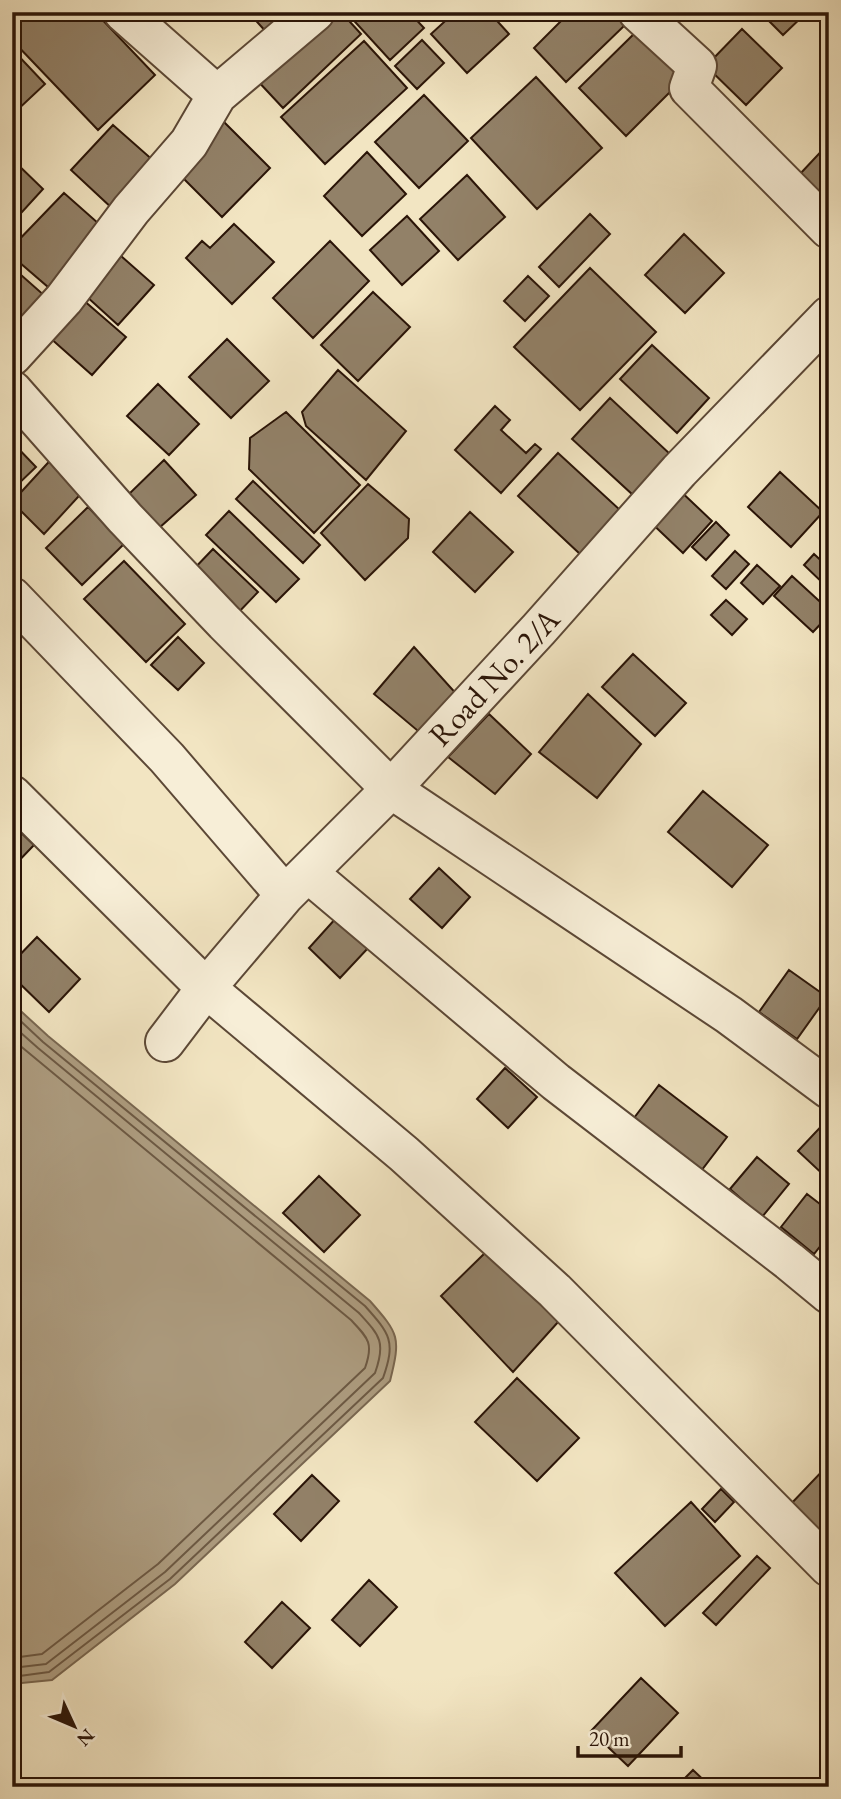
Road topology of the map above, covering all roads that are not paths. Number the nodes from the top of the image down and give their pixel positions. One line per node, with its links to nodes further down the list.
1 (123, 12): 4 (street)
2 (315, 12): 4 (street)
3 (638, 12): 5 (street)
4 (217, 95): 7 (street)
5 (829, 229)
6 (829, 316): 10 (street, Road No. 2/A)
7 (12, 356)
8 (12, 390): 10 (street)
9 (12, 597): 12 (street)
10 (391, 789): 12 (street, Road No. 2/A); 15 (street)
11 (12, 795): 13 (street)
12 (297, 884): 13 (street, Road No. 2/A); 16 (street)
13 (205, 988): 14 (street, Road No. 2/A); 17 (street)
14 (165, 1042)
15 (829, 1089)
16 (829, 1294)
17 (829, 1567)

